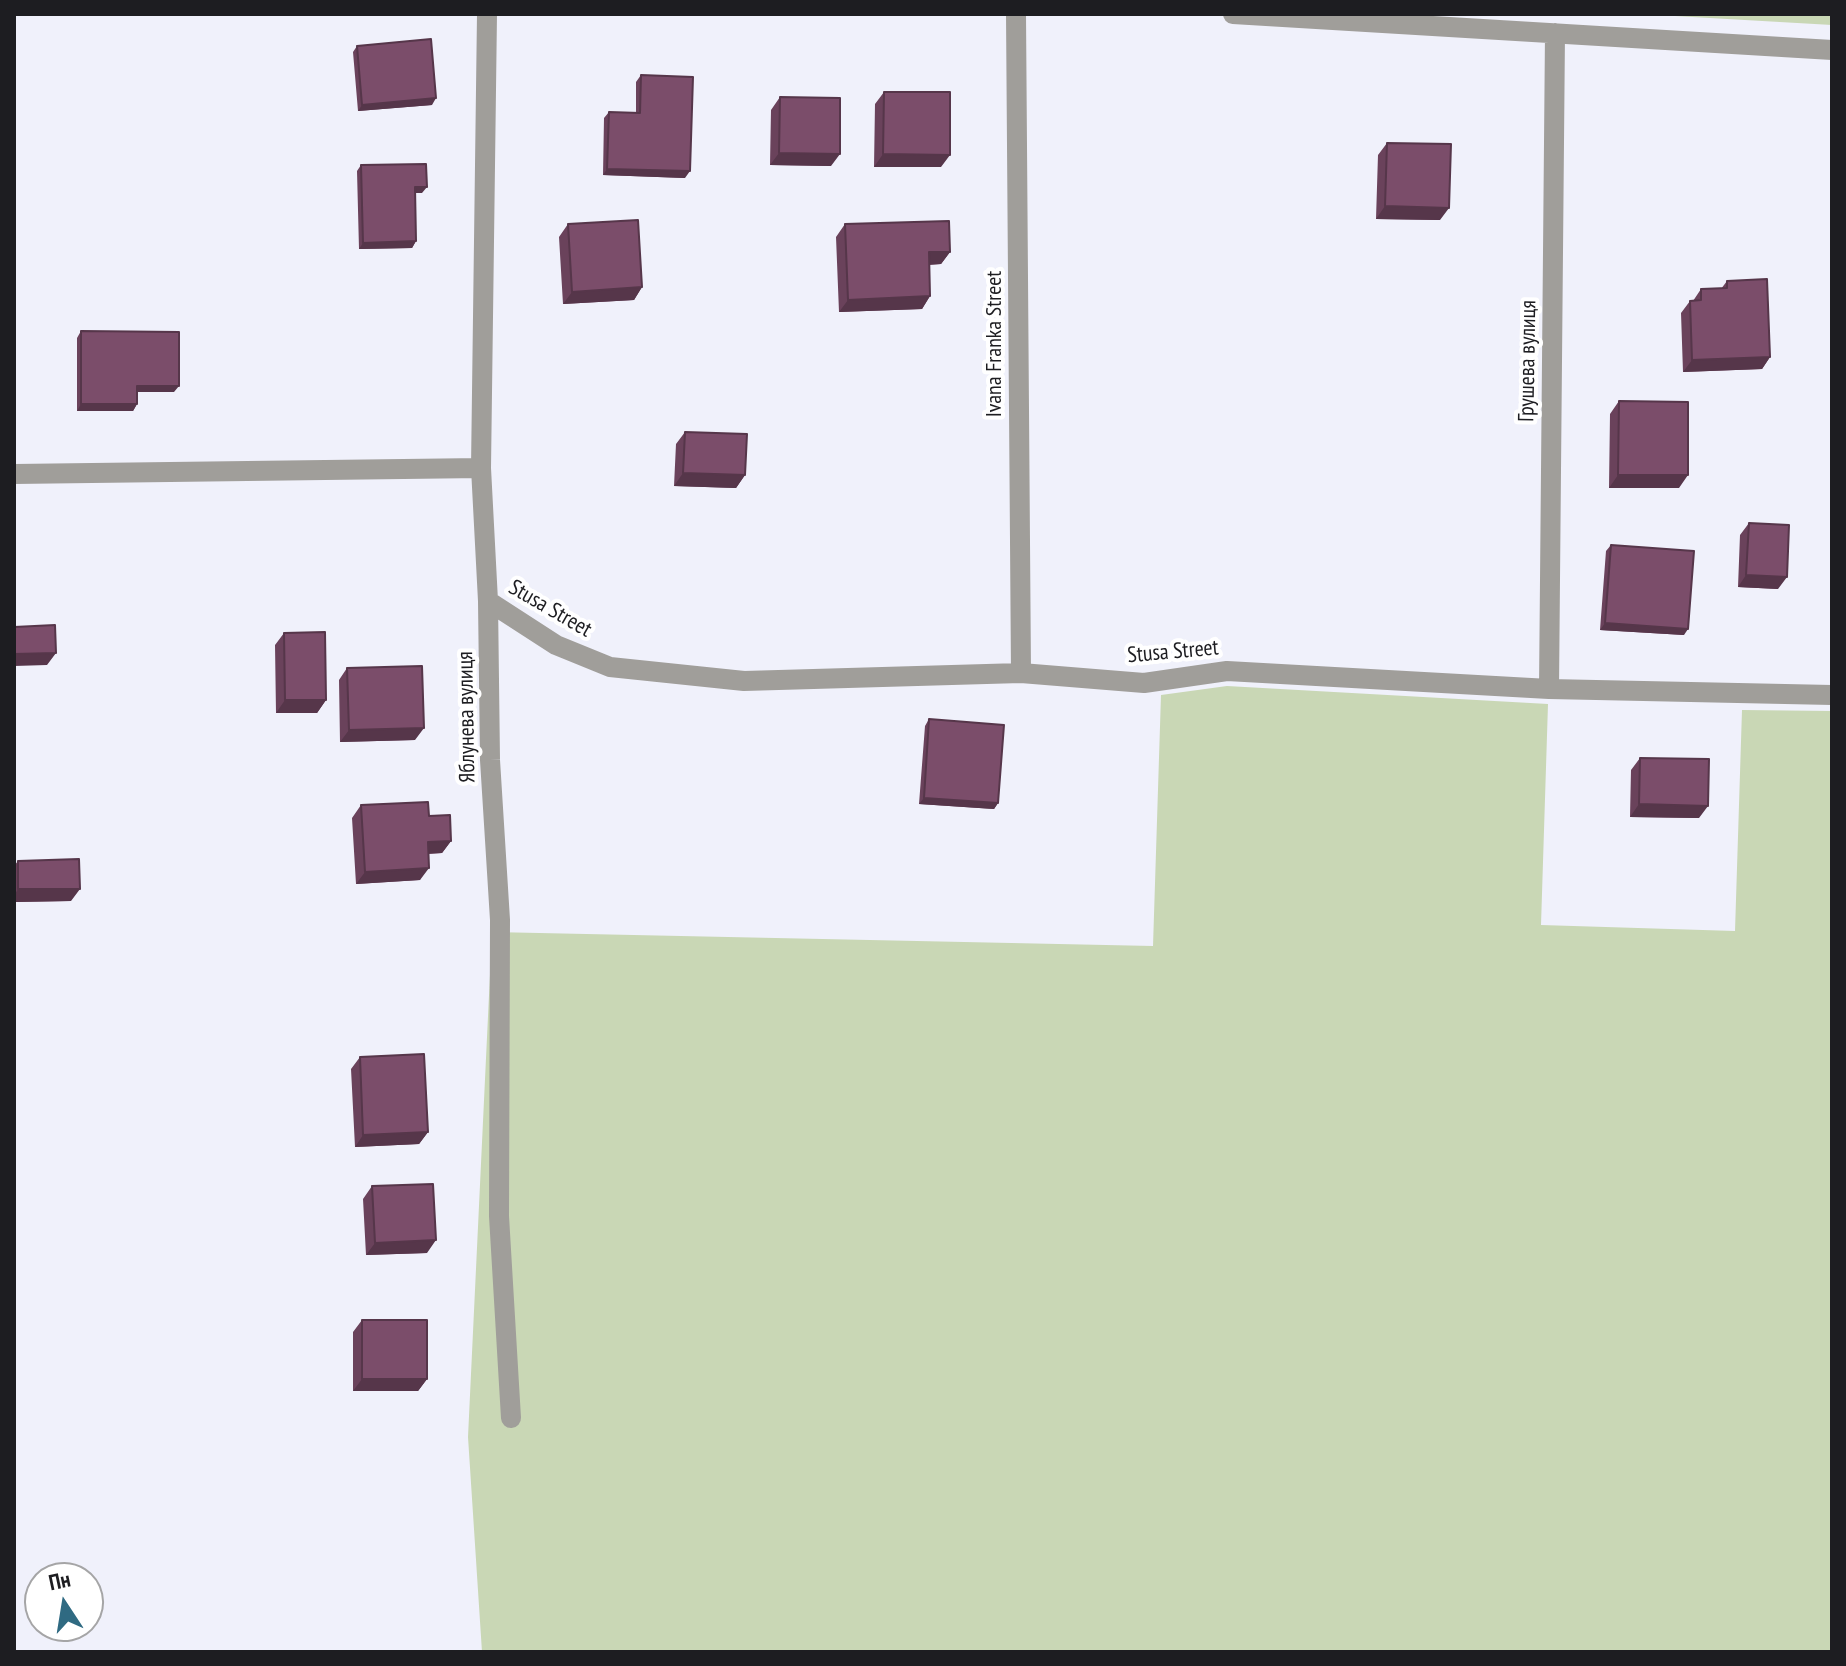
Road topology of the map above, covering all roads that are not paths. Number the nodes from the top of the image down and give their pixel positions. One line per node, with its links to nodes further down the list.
1 (487, 14): 6 (street, Яблунева вулиця)
2 (1016, 14): 9 (street, Ivana Franka Street)
3 (1233, 14): 4 (street)
4 (1555, 33): 5 (street); 10 (street, Грушева вулиця)
5 (1832, 50)
6 (481, 468): 7 (street); 8 (street, Яблунева вулиця)
7 (14, 474)
8 (488, 601): 9 (street, Stusa Street); 12 (street, Яблунева вулиця)
9 (1021, 673): 10 (street, Stusa Street)
10 (1549, 689): 11 (street, Stusa Street)
11 (1832, 695)
12 (511, 1418)

